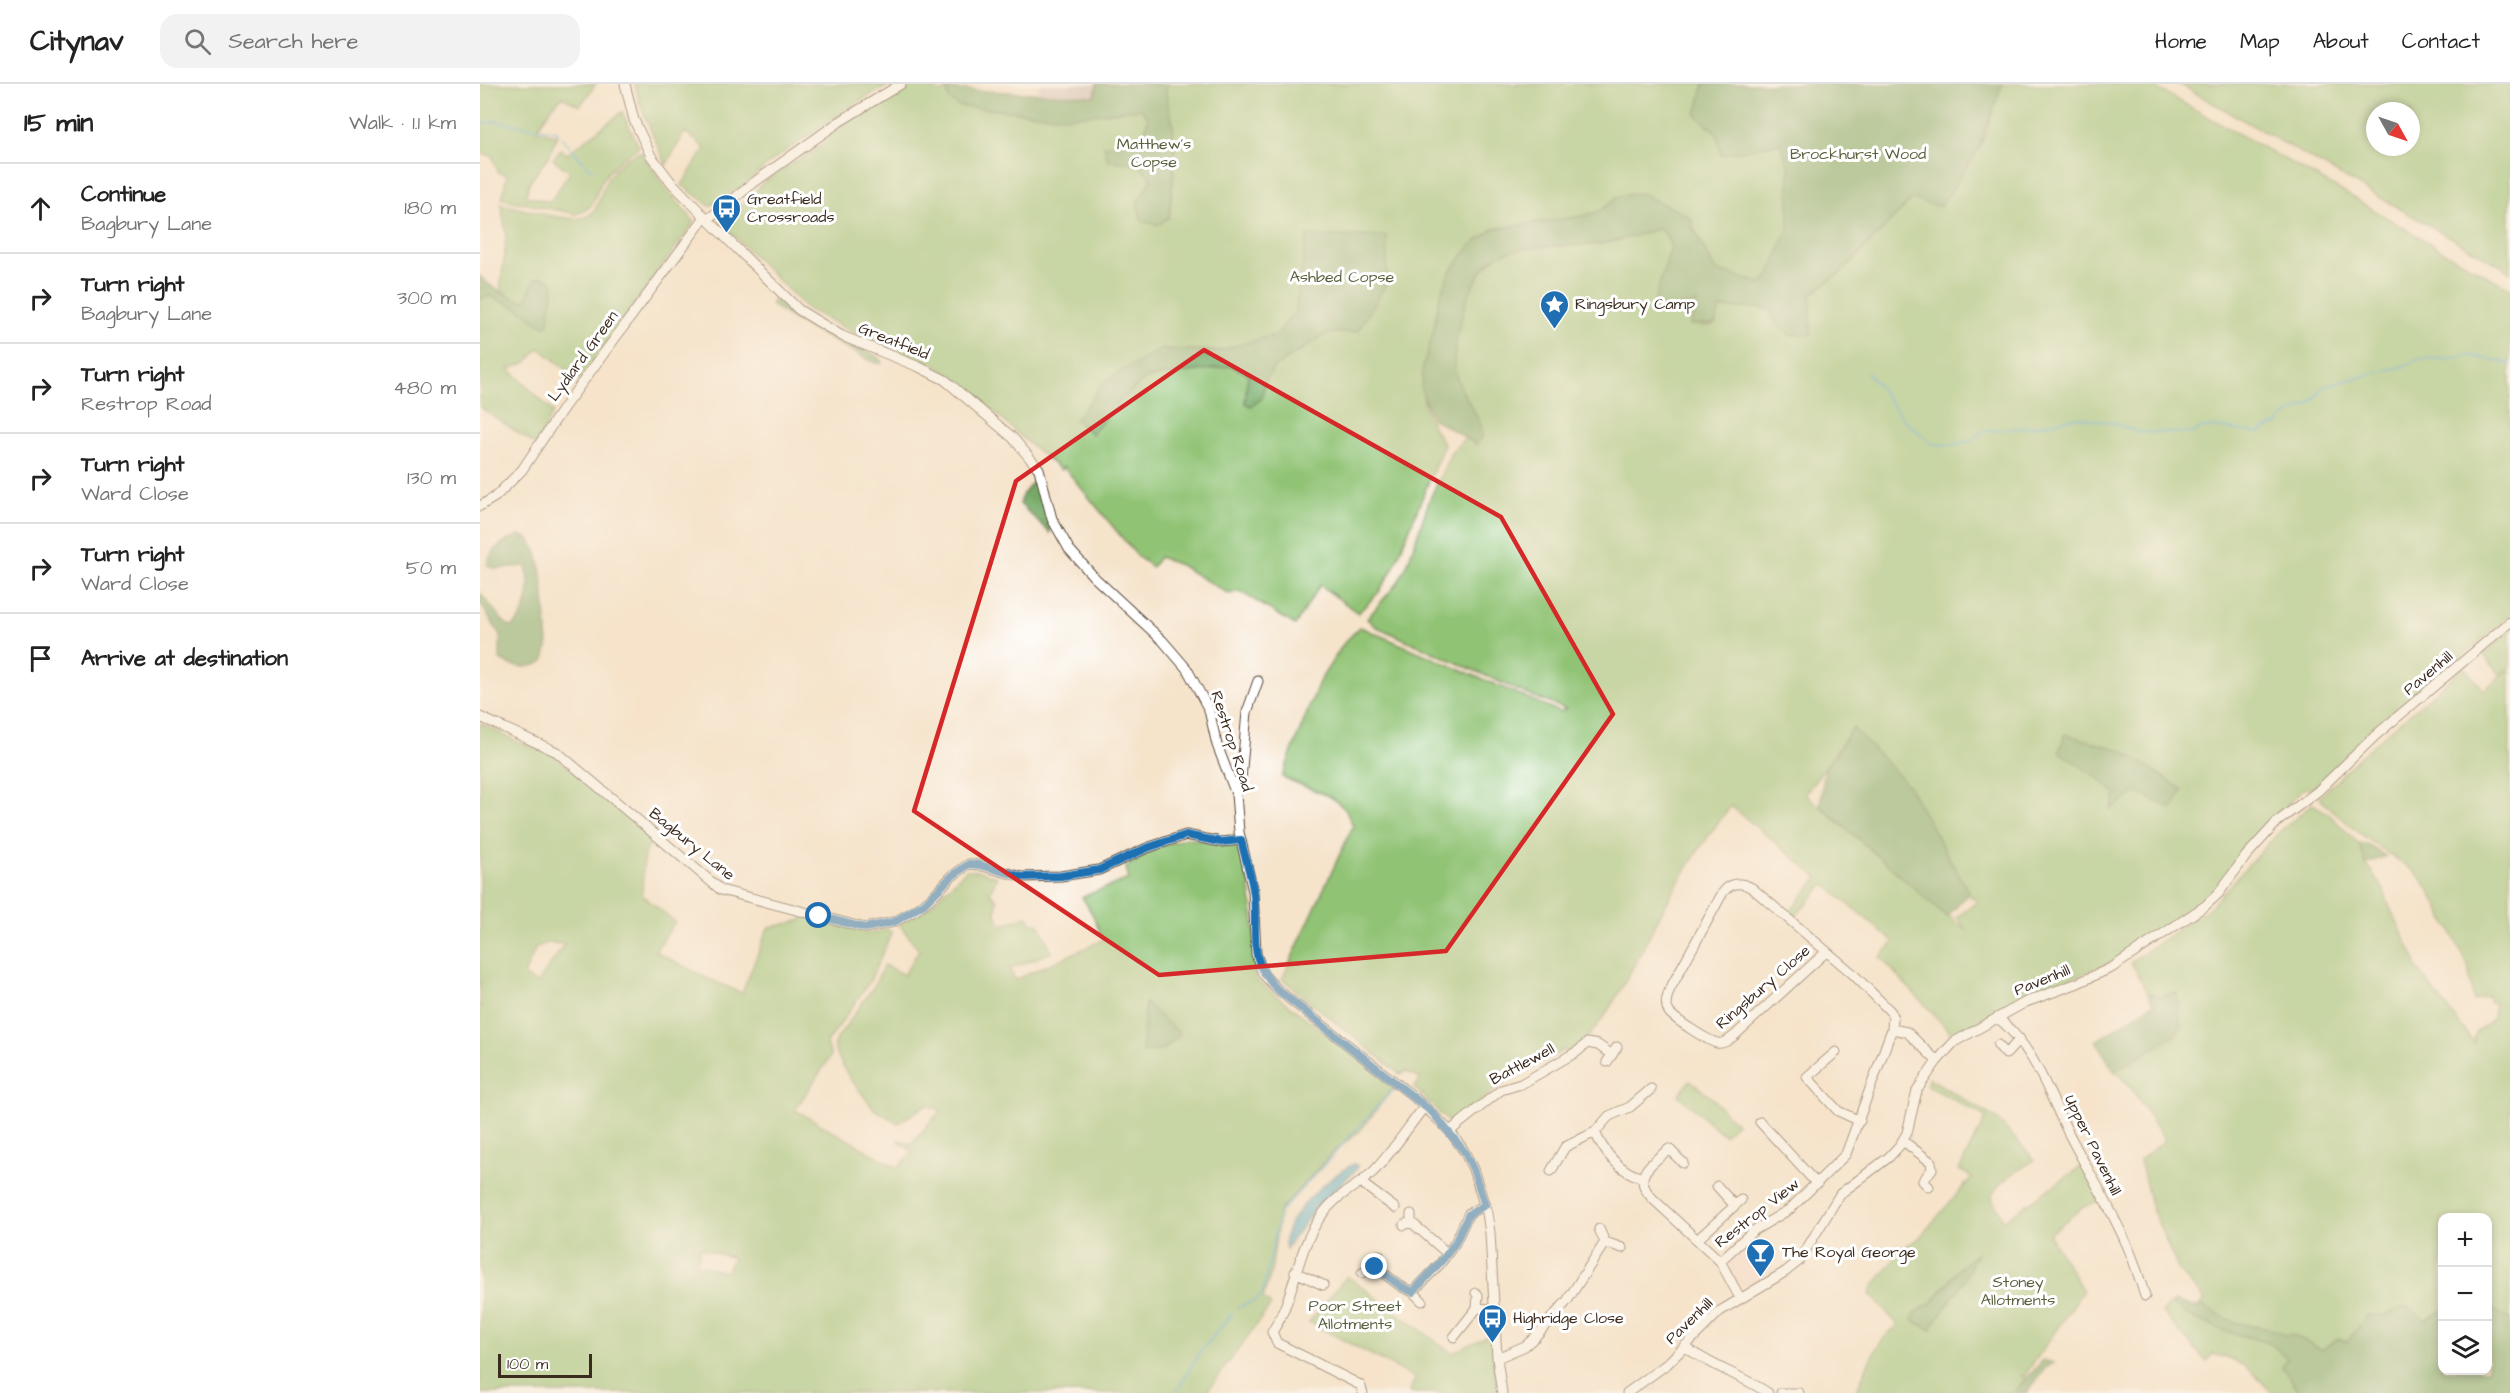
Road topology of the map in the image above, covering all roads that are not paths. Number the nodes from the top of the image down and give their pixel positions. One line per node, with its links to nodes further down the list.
1 (626, 84): 3 (street, Greatfield)
2 (901, 84): 3 (street, Lydiard Green)
3 (706, 219): 4 (street, Lydiard Green); 6 (street, Greatfield)
4 (480, 506)
5 (2510, 622): 12 (street, Pavenhill)
6 (1150, 628): 9 (street, Restrop Road)
7 (1258, 681): 9 (street)
8 (480, 717): 10 (street, Bagbury Lane)
9 (1233, 786): 10 (street, Restrop Road)
10 (1241, 840): 22 (street, Restrop Road)
11 (1826, 952): 11 (street, Ringsbury Close); 13 (street, Ringsbury Close)
12 (1998, 1017): 14 (street, Upper Pavenhill); 18 (street, Pavenhill)
13 (1892, 1029): 18 (street); 23 (street, Restrop View)
14 (2020, 1039): 15 (street); 51 (street, Upper Pavenhill)
15 (1998, 1045)
16 (1836, 1052): 19 (street)
17 (1612, 1055): 25 (street, Battlewell)
18 (1937, 1061): 27 (street, Pavenhill)
19 (1807, 1077): 20 (street); 23 (street)
20 (1798, 1084)
21 (1647, 1090): 26 (street)
22 (1425, 1106): 25 (street, Restrop Road); 31 (street)
23 (1860, 1121): 32 (street, Restrop View)
24 (1760, 1122): 32 (street, Restrop View)
25 (1450, 1131): 35 (street, Restrop Road)
26 (1595, 1132): 29 (street); 30 (street)
27 (1903, 1141): 34 (street); 52 (street, Pavenhill)
28 (1683, 1163): 30 (street)
29 (1552, 1164)
30 (1643, 1178): 39 (street)
31 (1360, 1182): 36 (street); 46 (street)
32 (1817, 1184): 44 (street, Restrop View)
33 (1717, 1186): 39 (street)
34 (1929, 1187)
35 (1485, 1205): 42 (street); 55 (street, Restrop Road)
36 (1395, 1208)
37 (1409, 1220): 42 (street)
38 (1599, 1229): 40 (street)
39 (1698, 1239): 44 (street)
40 (1605, 1242): 41 (street); 58 (street)
41 (1622, 1248)
42 (1447, 1253): 49 (street)
43 (1379, 1255): 45 (street)
44 (1720, 1261): 52 (street, Restrop View)
45 (1375, 1267): 47 (street); 49 (street)
46 (1295, 1272): 48 (street); 59 (street)
47 (1362, 1273)
48 (1323, 1285)
49 (1413, 1292): 53 (street)
50 (1476, 1293): 54 (street)
51 (2145, 1296)
52 (1740, 1299): 57 (street, Pavenhill)
53 (1422, 1301)
54 (1477, 1308): 55 (street); 56 (street)
55 (1493, 1309): 58 (street, Restrop Road)
56 (1454, 1337)
57 (1684, 1346): 61 (street, Pavenhill); 62 (street)
58 (1497, 1358): 60 (street, Restrop Road)
59 (1362, 1389)
60 (1502, 1393)
61 (1627, 1393)
62 (1768, 1393)
63 (1781, 1393): 64 (street)
64 (1799, 1393)

